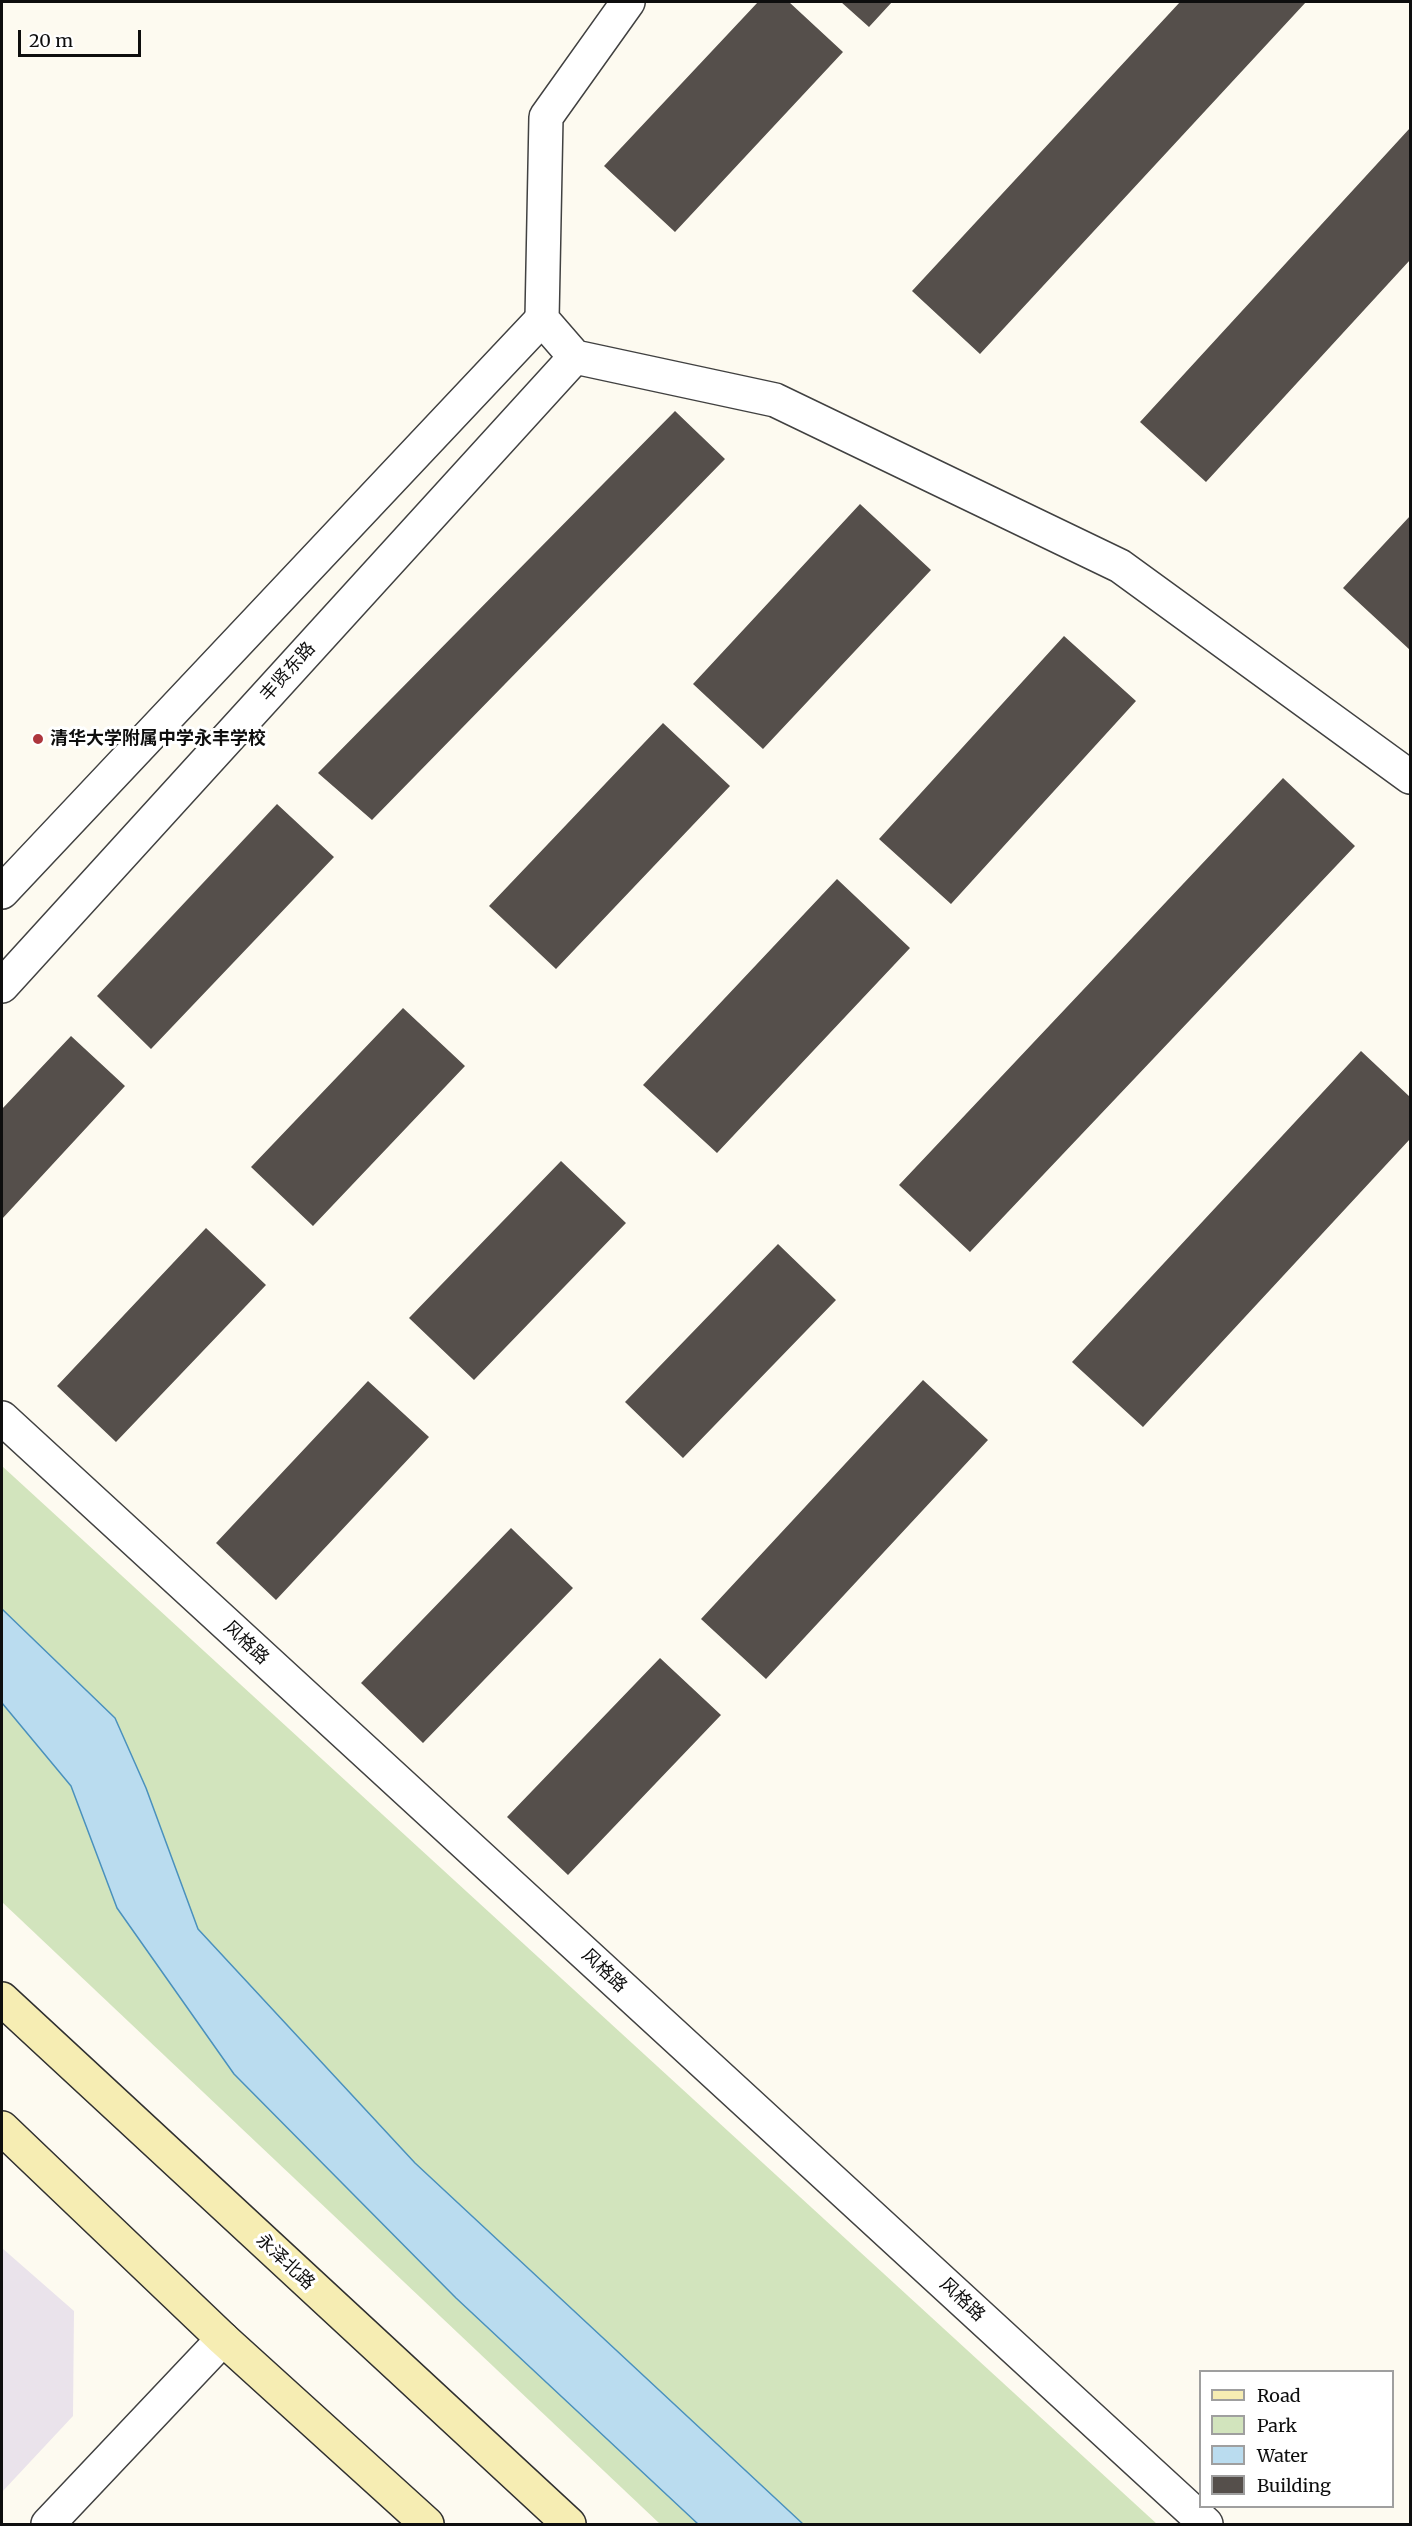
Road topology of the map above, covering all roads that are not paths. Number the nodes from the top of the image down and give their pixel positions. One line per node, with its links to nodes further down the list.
1 (628, 2): 2 (street)
2 (542, 319): 3 (street); 5 (street)
3 (575, 357): 4 (street); 6 (street, 丰贤东路)
4 (1410, 777)
5 (2, 892)
6 (2, 986)
7 (2, 1418): 14 (street, 风格路)
8 (2, 1999): 13 (main road, 永泽北路)
9 (2, 2128): 10 (main road)
10 (224, 2339): 11 (street); 12 (main road)
11 (48, 2524)
12 (427, 2524)
13 (569, 2524)
14 (1206, 2524)

